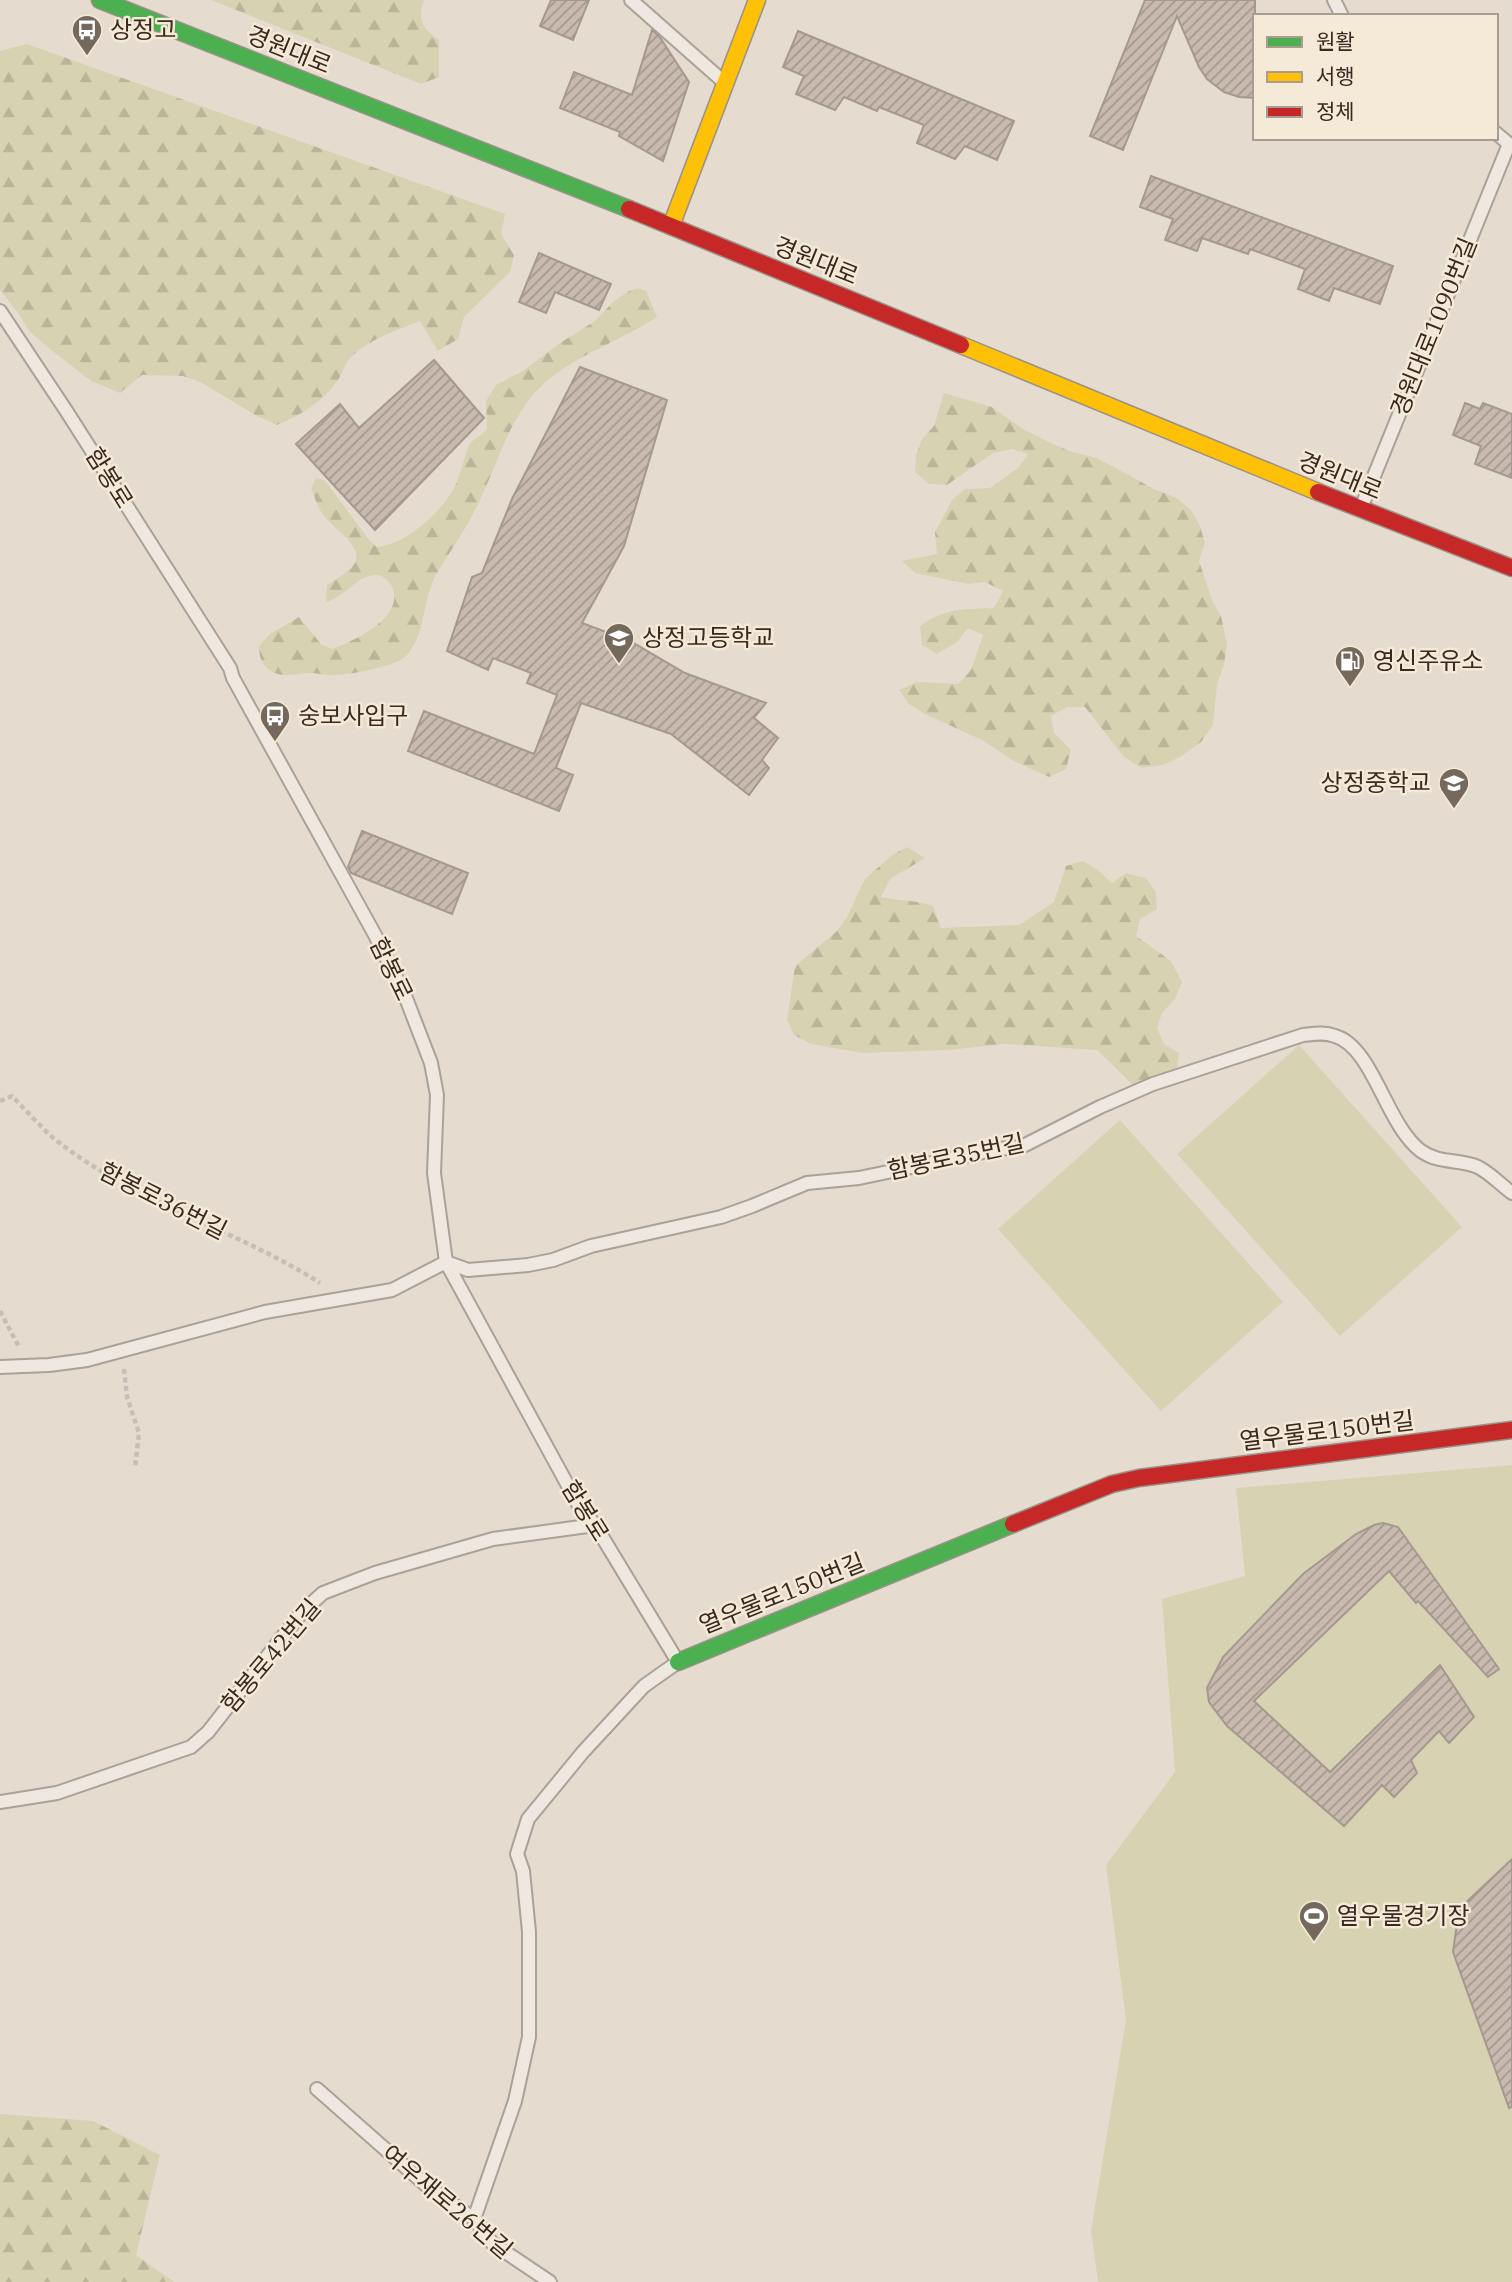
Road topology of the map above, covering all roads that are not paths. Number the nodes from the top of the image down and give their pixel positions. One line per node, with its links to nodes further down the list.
1 (100, 0): 6 (main road, 경원대로)
2 (631, 0): 4 (lane)
3 (757, 0): 4 (main road)
4 (726, 85): 6 (main road)
5 (1498, 135): 8 (lane, 경원대로1090번길)
6 (671, 226): 8 (main road, 경원대로)
7 (0, 311): 11 (lane, 함봉로)
8 (1360, 509): 9 (main road, 경원대로)
9 (1512, 568)
10 (1512, 1194): 11 (lane, 함봉로35번길)
11 (446, 1262): 12 (lane); 14 (lane, 함봉로)
12 (0, 1367)
13 (1512, 1430): 15 (main road, 열우물로150번길)
14 (595, 1525): 15 (lane, 함봉로); 16 (lane, 함봉로42번길)
15 (678, 1662): 18 (lane, 열우물로150번길)
16 (0, 1802)
17 (317, 2089): 18 (lane, 여우재로26번길)
18 (474, 2218): 19 (lane, 여우재로26번길)
19 (550, 2282)

